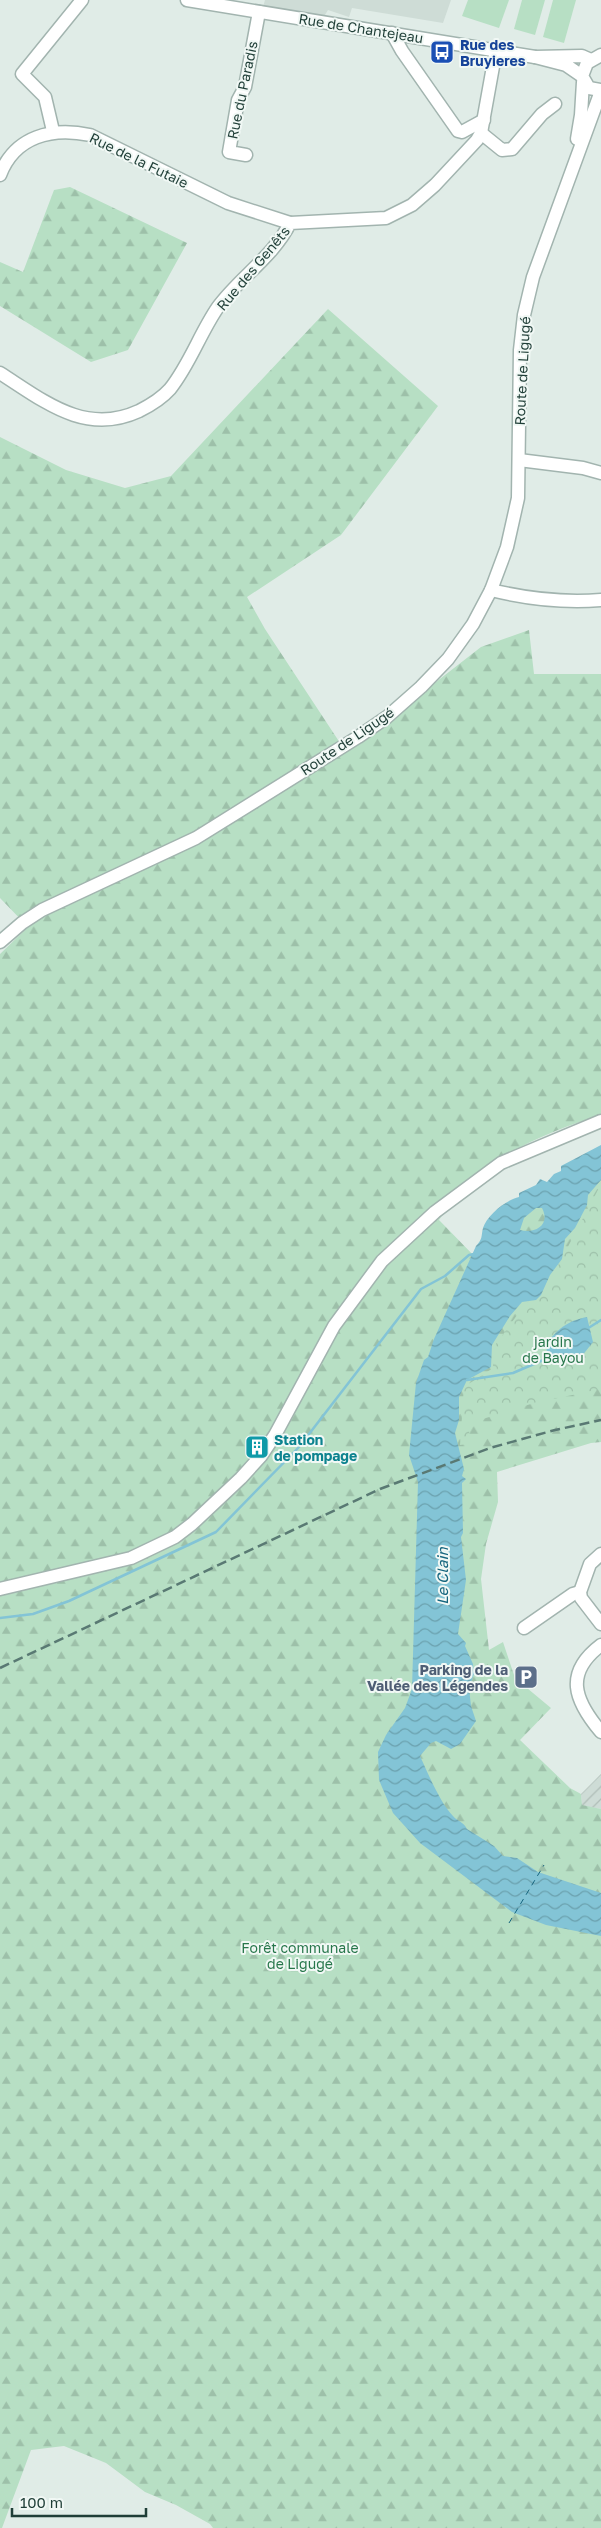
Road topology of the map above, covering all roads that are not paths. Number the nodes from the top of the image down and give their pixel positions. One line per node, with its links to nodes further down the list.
1 (82, 0): 12 (street)
2 (187, 0): 3 (street, Rue de Chantejeau)
3 (259, 12): 4 (street, Rue de Chantejeau); 14 (street, Rue du Paradis)
4 (392, 33): 5 (street, Rue de Chantejeau); 11 (street)
5 (496, 50): 6 (street, Rue de Chantejeau); 11 (street, Rue des Genêts)
6 (535, 57): 7 (street, Rue de Chantejeau); 8 (street, Rue de Chantejeau)
7 (597, 58): 8 (street, Route de Ligugé)
8 (583, 79): 9 (street, Route de Ligugé); 15 (street, Route de Ligugé)
9 (601, 90): 15 (street, Route de Ligugé)
10 (555, 104): 13 (street)
11 (484, 120): 13 (street, Rue des Genêts)
12 (52, 131): 16 (street, Rue de la Futaie); 17 (street, Rue de la Futaie)
13 (481, 133): 17 (street, Rue des Genêts)
14 (246, 155)
15 (572, 171): 19 (street, Route de Ligugé)
16 (0, 175)
17 (290, 223): 18 (street, Rue des Genêts)
18 (0, 373)
19 (519, 460): 20 (street); 21 (street, Route de Ligugé)
20 (601, 473)
21 (491, 590): 22 (street); 23 (street, Route de Ligugé)
22 (601, 600)
23 (0, 942)
24 (600, 1122): 26 (street)
25 (601, 1554): 27 (street)
26 (0, 1589)
27 (580, 1592): 28 (street); 29 (street)
28 (601, 1624)
29 (524, 1628)
30 (601, 1645): 31 (street)
31 (601, 1732)

